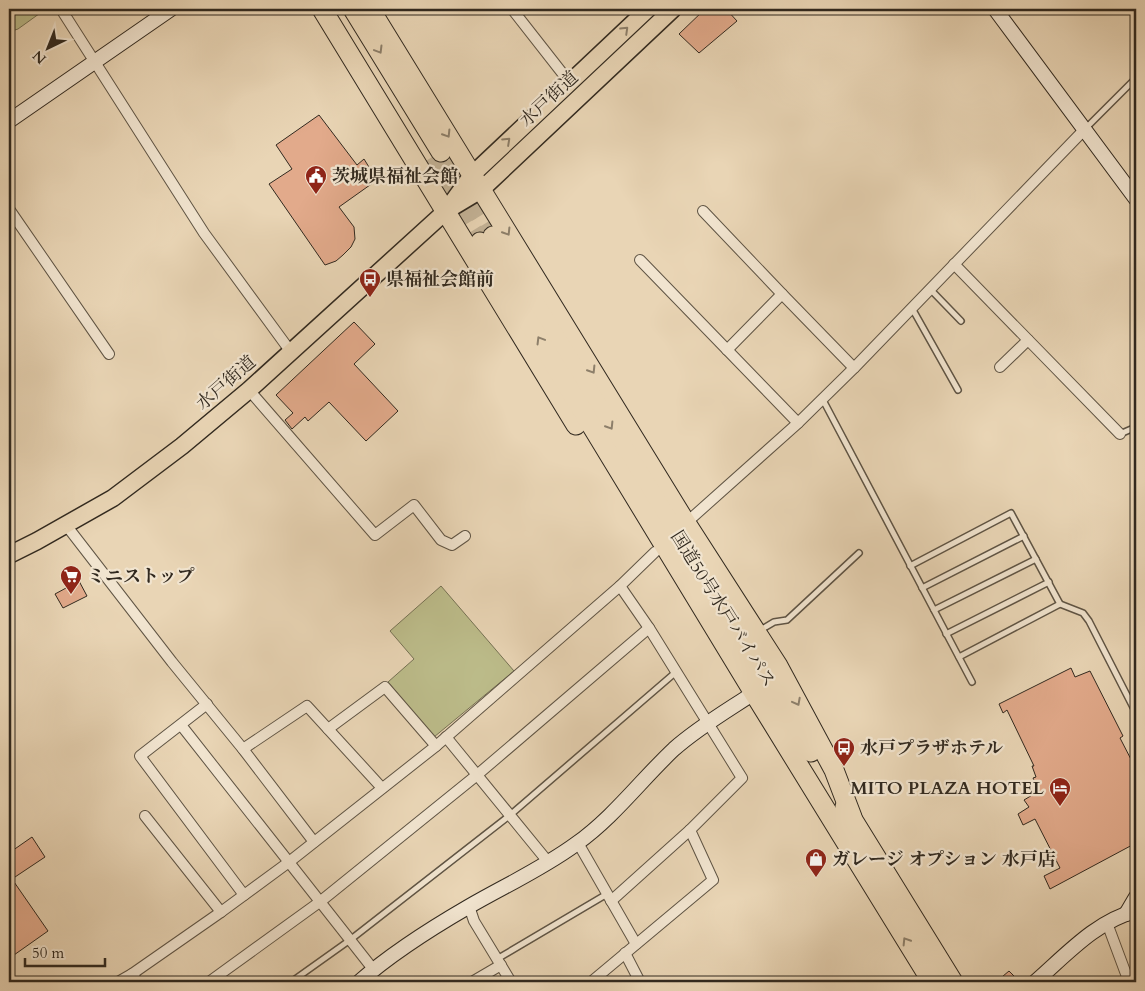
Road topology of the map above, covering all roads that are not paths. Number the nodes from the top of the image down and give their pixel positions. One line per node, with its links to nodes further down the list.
1 (61, 9): 11 (street)
2 (171, 9): 11 (street)
3 (322, 9): 19 (highway)
4 (337, 9): 5 (highway, one-way to 4)
5 (353, 9)
6 (370, 9): 16 (highway, one-way to 16)
7 (512, 9): 13 (street)
8 (648, 9): 13 (main road, 水戸街道, one-way to 8)
9 (673, 9): 16 (main road, 水戸街道)
10 (995, 9): 15 (street)
11 (95, 61): 14 (street); 30 (street)
12 (1136, 78): 15 (lane)
13 (570, 83): 16 (main road, 水戸街道, one-way to 13)
14 (9, 121)
15 (1084, 130): 17 (street); 23 (street)
16 (477, 183): 19 (main road, 水戸街道); 40 (highway, one-way to 40)
17 (1136, 199)
18 (9, 209): 31 (street)
19 (446, 210): 30 (main road, 水戸街道); 44 (highway)
20 (703, 211): 25 (street)
21 (486, 239): 61 (highway, 国道50号水戸バイパス)
22 (640, 260): 29 (street)
23 (954, 264): 24 (street); 28 (street)
24 (931, 290): 26 (street); 27 (lane)
25 (782, 294): 29 (street); 33 (street)
26 (913, 310): 33 (street); 35 (lane)
27 (961, 321)
28 (1028, 340): 32 (street); 39 (street)
29 (727, 350): 37 (street)
30 (291, 352): 34 (main road, 水戸街道)
31 (109, 354)
32 (1000, 366)
33 (854, 368): 36 (street)
34 (250, 390): 41 (main road, 水戸街道); 42 (street)
35 (958, 390)
36 (823, 399): 37 (street); 48 (lane)
37 (798, 423): 40 (street)
38 (1136, 427): 39 (lane)
39 (1120, 434)
40 (686, 523): 55 (highway)
41 (66, 525): 46 (main road, 水戸街道); 62 (street)
42 (465, 536)
43 (1024, 536): 47 (lane); 48 (lane); 51 (lane)
44 (655, 552): 50 (street); 61 (highway)
45 (859, 553): 55 (lane)
46 (9, 555)
47 (1036, 559): 49 (lane); 53 (lane)
48 (910, 566): 51 (lane)
49 (1049, 582): 52 (lane); 56 (lane)
50 (620, 586): 54 (street); 67 (street)
51 (922, 588): 53 (lane)
52 (1060, 604): 57 (lane); 63 (lane)
53 (934, 610): 56 (lane)
54 (649, 628): 59 (street); 70 (street)
55 (757, 633): 58 (highway)
56 (946, 634): 57 (lane)
57 (959, 657): 60 (lane)
58 (778, 666): 61 (street); 74 (highway, one-way to 74)
59 (676, 672): 64 (street); 73 (lane)
60 (972, 682)
61 (761, 688): 64 (street); 74 (highway, 国道50号水戸バイパス); 102 (highway, 国道50号水戸バイパス, one-way to 61)
62 (207, 704): 65 (street); 69 (street)
63 (1136, 713)
64 (707, 723): 75 (street); 77 (street)
65 (182, 725): 78 (street); 80 (street)
66 (328, 729): 68 (street); 69 (street); 71 (street)
67 (446, 737): 68 (street); 70 (street)
68 (436, 746): 71 (street)
69 (243, 749): 76 (street)
70 (476, 775): 73 (street); 83 (street)
71 (382, 788): 76 (street)
72 (145, 816): 85 (street)
73 (509, 816): 79 (street); 88 (lane)
74 (852, 817): 103 (highway, 国道50号水戸バイパス)
75 (690, 830): 81 (street); 89 (street)
76 (314, 842): 78 (street)
77 (578, 843): 79 (street); 81 (street)
78 (289, 862): 80 (street); 83 (street)
79 (548, 863): 84 (street)
80 (244, 895): 85 (street)
81 (609, 897): 89 (street); 91 (lane)
82 (1136, 897): 86 (street)
83 (321, 901): 88 (street); 95 (street)
84 (469, 906): 91 (street); 92 (street)
85 (221, 912): 93 (street)
86 (1131, 913): 87 (street)
87 (1108, 923): 104 (street); 105 (street)
88 (350, 940): 92 (street); 96 (lane)
89 (636, 944): 90 (street)
90 (625, 953): 100 (street); 101 (street)
91 (499, 962): 98 (street); 99 (street)
92 (373, 969): 97 (street)
93 (135, 978): 94 (street)
94 (118, 982)
95 (209, 982)
96 (291, 982)
97 (359, 982)
98 (472, 982)
99 (511, 982)
100 (591, 982)
101 (640, 982)
102 (932, 982)
103 (953, 982)
104 (1035, 982)
105 (1129, 982)

